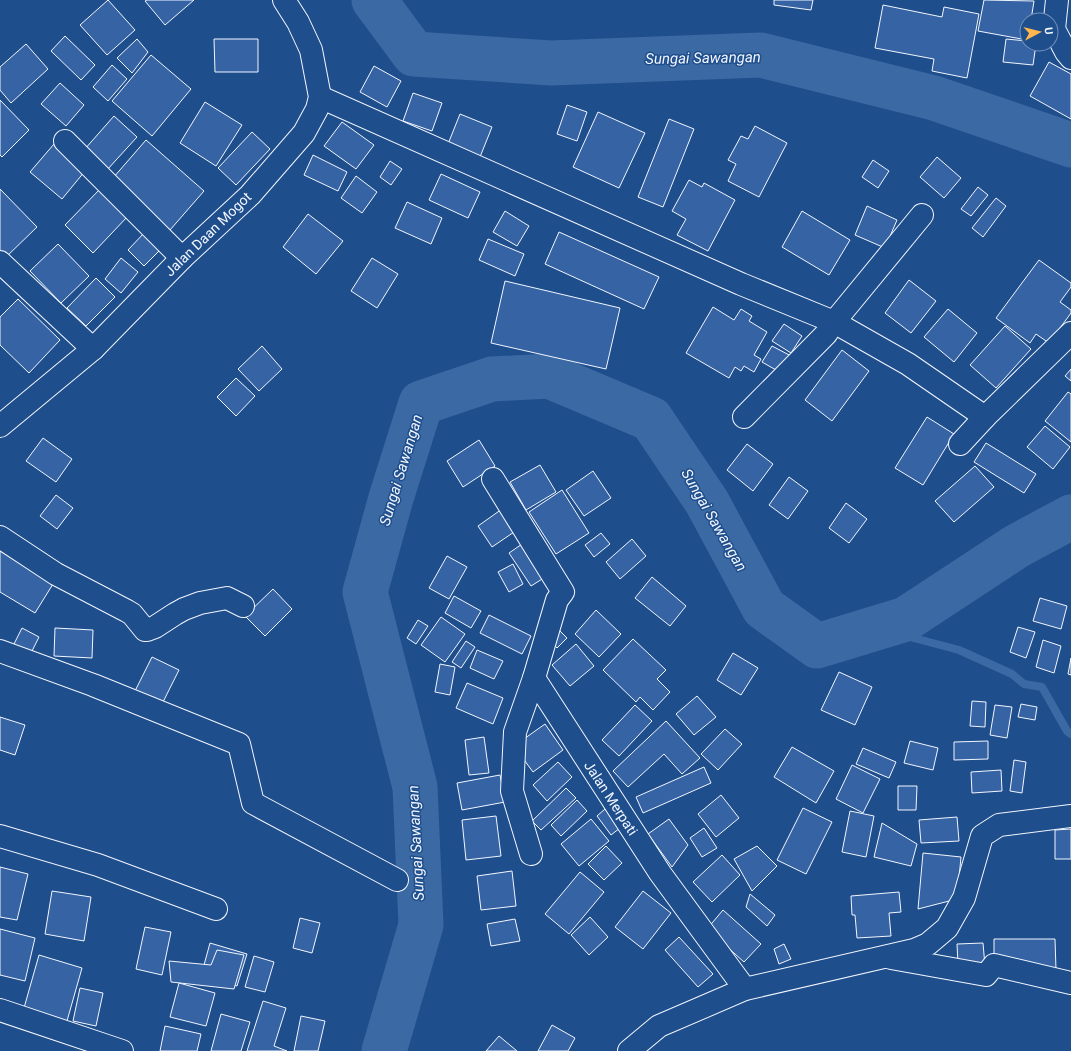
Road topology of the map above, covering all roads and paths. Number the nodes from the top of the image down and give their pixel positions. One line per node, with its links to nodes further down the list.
1 (284, 0): 4 (street)
2 (1057, 0): 3 (street)
3 (1071, 58)
4 (320, 97): 7 (street, Jalan Daan Mogot); 9 (street)
5 (66, 141): 7 (street)
6 (922, 215): 9 (street)
7 (182, 258): 11 (street, Jalan Daan Mogot)
8 (0, 262): 11 (street)
9 (834, 322): 12 (street); 13 (street)
10 (1071, 333): 13 (street)
11 (94, 348): 14 (street, Jalan Daan Mogot)
12 (744, 417)
13 (985, 417): 15 (street)
14 (0, 426)
15 (960, 444)
16 (493, 479): 20 (street)
17 (0, 537): 18 (street)
18 (243, 606)
19 (0, 651): 24 (street)
20 (534, 678): 23 (street); 28 (street, Jalan Merpati)
21 (1068, 816): 26 (street)
22 (0, 836): 25 (street)
23 (531, 854)
24 (397, 880)
25 (216, 909)
26 (884, 957): 27 (street); 28 (street)
27 (1071, 983)
28 (745, 989): 31 (street)
29 (0, 1010): 30 (street)
30 (122, 1051)
31 (629, 1051)

